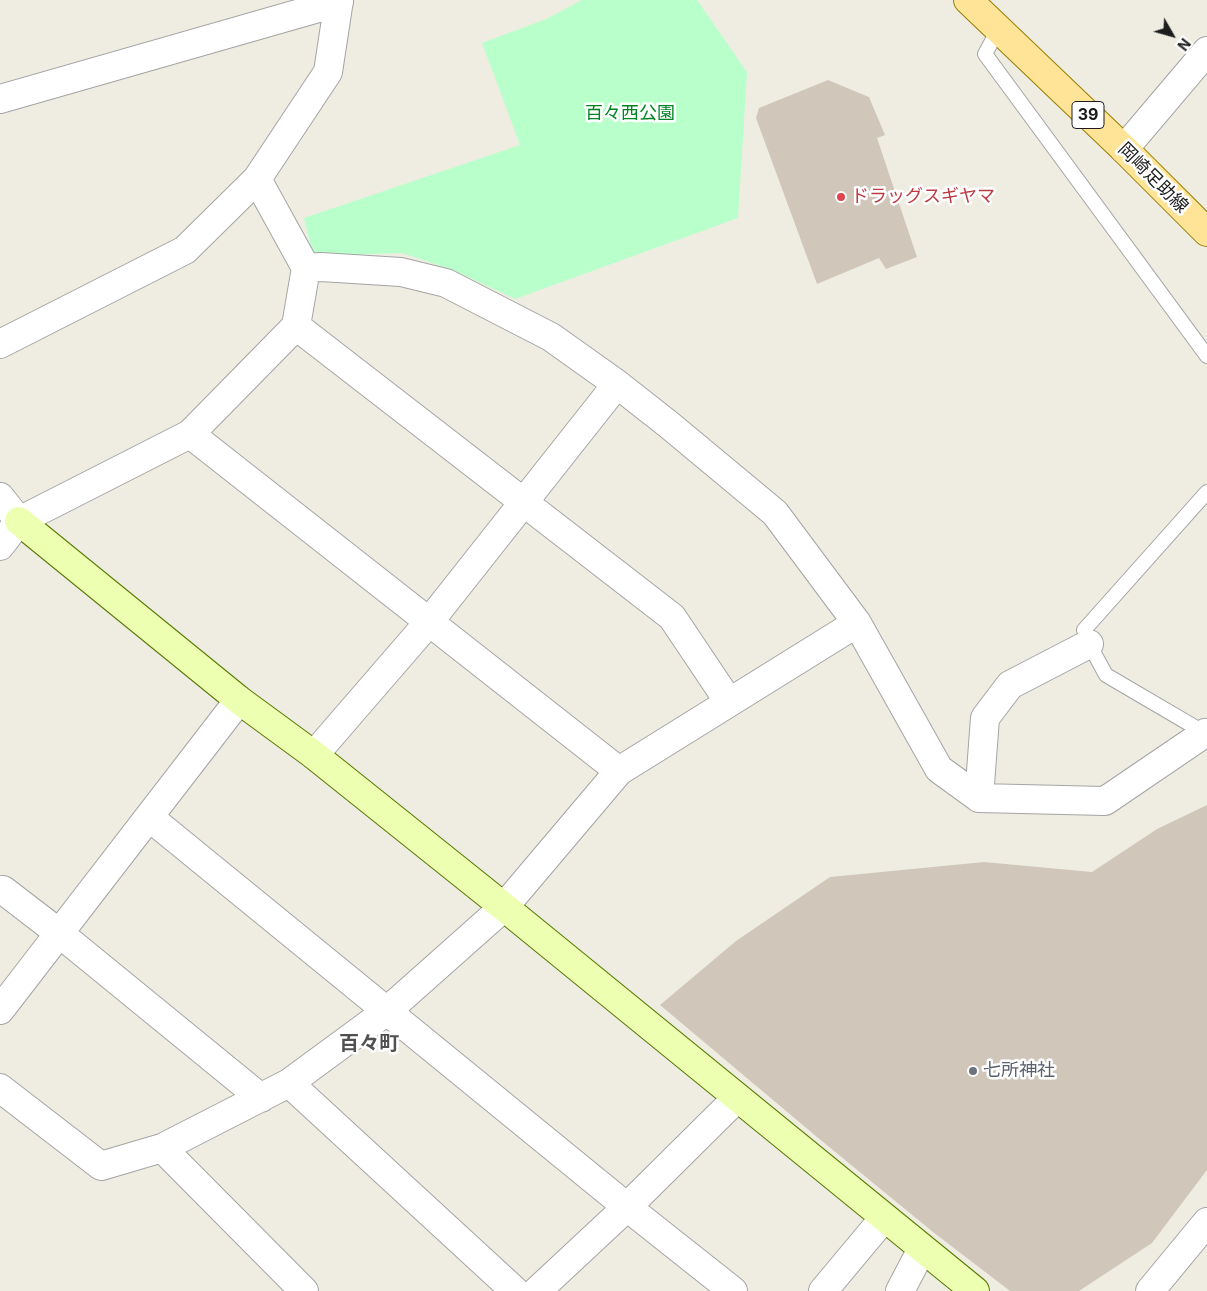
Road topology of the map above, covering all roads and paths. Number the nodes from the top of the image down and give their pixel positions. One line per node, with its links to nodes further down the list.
1 (968, 0): 3 (main road, 岡崎足助線 / 39)
2 (339, 1): 5 (street); 7 (street)
3 (998, 30): 6 (main road, 岡崎足助線 / 39); 12 (lane)
4 (1207, 51): 6 (street)
5 (0, 99)
6 (1124, 149): 8 (main road, 岡崎足助線 / 39)
7 (257, 178): 9 (street); 11 (street)
8 (1207, 232)
9 (306, 268): 10 (street); 13 (street)
10 (296, 326): 14 (street); 17 (street)
11 (0, 344)
12 (1207, 356)
13 (617, 384): 17 (street); 21 (street)
14 (190, 434): 18 (street); 20 (street)
15 (1207, 492): 22 (lane)
16 (0, 497): 18 (street)
17 (524, 502): 20 (street); 24 (street)
18 (20, 520): 19 (street); 23 (street)
19 (0, 546)
20 (429, 622): 26 (street); 27 (street)
21 (857, 622): 24 (street); 28 (street)
22 (1089, 644): 25 (lane); 28 (street)
23 (239, 700): 26 (street); 29 (street)
24 (729, 702): 27 (street)
25 (1206, 733): 28 (street)
26 (314, 755): 31 (street)
27 (619, 771): 31 (street)
28 (979, 798)
29 (149, 817): 32 (street); 34 (street)
30 (3, 890): 32 (street)
31 (504, 907): 34 (street); 38 (street)
32 (59, 933): 33 (street); 37 (street)
33 (0, 1010)
34 (387, 1012): 35 (street); 40 (street)
35 (289, 1083): 37 (street); 45 (street)
36 (0, 1088): 39 (street)
37 (260, 1098): 39 (street)
38 (737, 1098): 40 (street); 41 (street)
39 (162, 1148): 44 (street)
40 (627, 1207): 46 (street); 47 (street)
41 (884, 1218): 43 (street); 48 (street)
42 (1207, 1222): 51 (street)
43 (922, 1249): 49 (street); 50 (street)
44 (304, 1291)
45 (516, 1291)
46 (537, 1291)
47 (733, 1291)
48 (823, 1291)
49 (900, 1291)
50 (975, 1291)
51 (1150, 1291)

